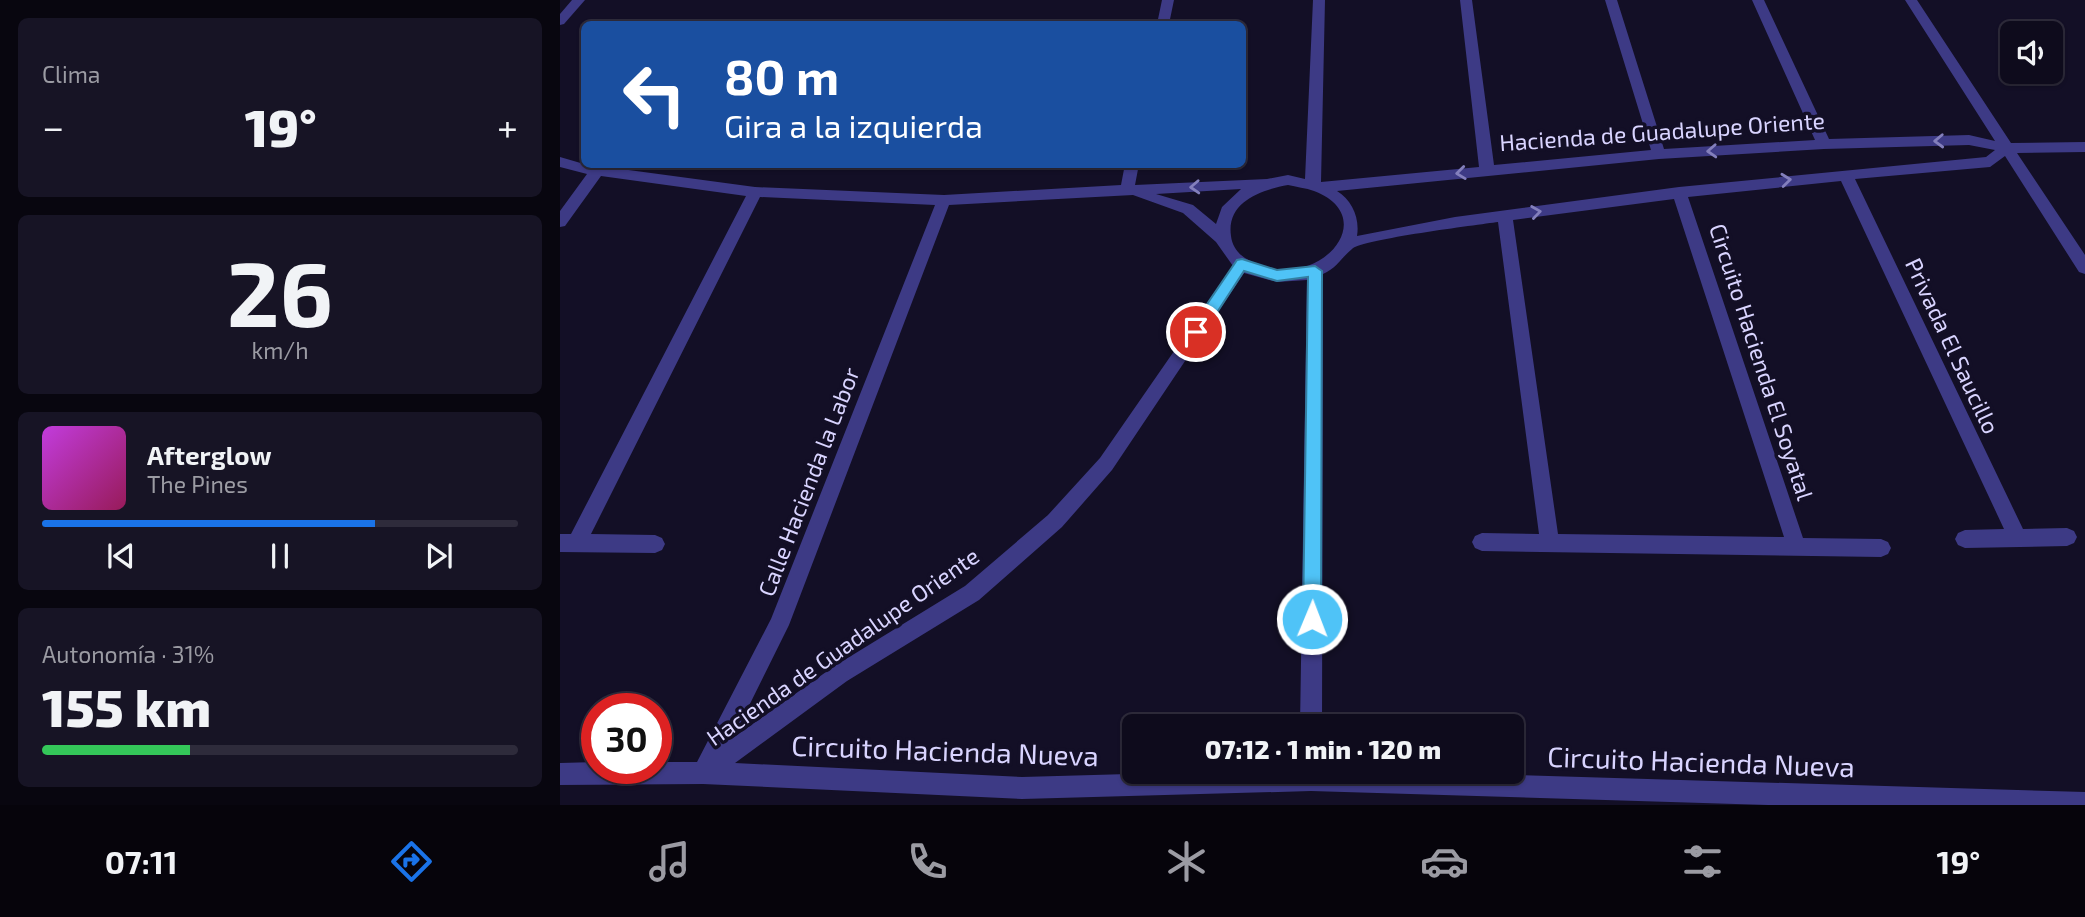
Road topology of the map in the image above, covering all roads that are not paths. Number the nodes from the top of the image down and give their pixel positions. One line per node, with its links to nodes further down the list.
1 (579, 0): 8 (street)
2 (1168, 0): 9 (street)
3 (1318, 0): 22 (street)
4 (1466, 0): 18 (street)
5 (1611, 0): 13 (street)
6 (1758, 0): 10 (street)
7 (1911, 0): 12 (street)
8 (560, 21)
9 (1164, 21)
10 (1824, 144): 12 (street, Hacienda de Guadalupe Oriente, one-way to 10); 13 (street, Hacienda de Guadalupe Oriente, one-way to 13)
11 (2085, 147): 12 (street, Hacienda de Guadalupe Oriente)
12 (2006, 148): 20 (street, Hacienda de Guadalupe Oriente); 32 (street)
13 (1659, 154): 18 (street, Hacienda de Guadalupe Oriente)
14 (560, 162): 15 (street)
15 (581, 167)
16 (585, 168): 19 (street)
17 (1131, 168): 23 (street)
18 (1488, 170): 22 (street, Hacienda de Guadalupe Oriente, one-way to 22)
19 (597, 171): 24 (street); 28 (street)
20 (1845, 174): 25 (street, Hacienda de Guadalupe Oriente, one-way to 20); 34 (street, Privada El Saucillo)
21 (1263, 183): 22 (street); 23 (street, one-way to 23); 29 (street)
22 (1317, 185): 30 (street)
23 (1127, 190): 26 (street); 29 (street)
24 (755, 192): 26 (street); 38 (street)
25 (1679, 192): 27 (street, Hacienda de Guadalupe Oriente, one-way to 25); 41 (street, Circuito Hacienda El Soyatal)
26 (944, 201): 44 (street, Calle Hacienda la Labor)
27 (1505, 216): 30 (street, Hacienda de Guadalupe Oriente); 39 (street)
28 (560, 222)
29 (1222, 238): 31 (street)
30 (1348, 244): 33 (street)
31 (1242, 264): 33 (street); 44 (street, Hacienda de Guadalupe Oriente)
32 (2085, 268)
33 (1315, 271): 43 (street)
34 (2017, 537): 35 (street); 36 (street)
35 (2067, 537)
36 (1965, 539)
37 (1482, 542): 39 (street)
38 (568, 543): 40 (street)
39 (1550, 543): 41 (street)
40 (655, 544)
41 (1796, 547): 42 (street)
42 (1881, 548)
43 (1311, 714)
44 (703, 773): 45 (street, Circuito Hacienda Nueva); 48 (street, Circuito Hacienda Nueva)
45 (560, 774)
46 (1524, 783): 49 (street, Circuito Hacienda Nueva)
47 (1200, 784): 48 (street, Circuito Hacienda Nueva)
48 (1020, 797)
49 (2085, 803)

